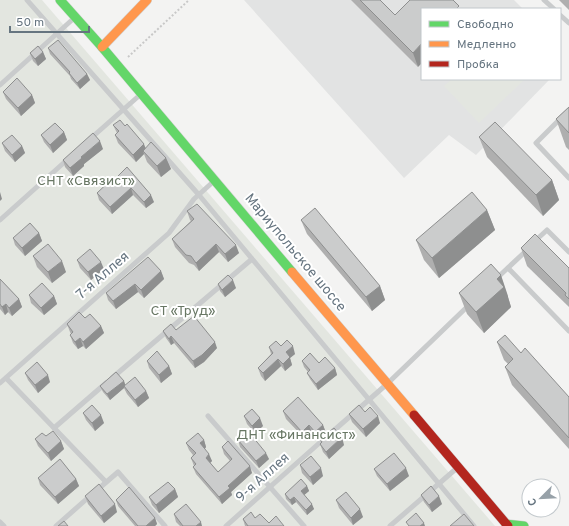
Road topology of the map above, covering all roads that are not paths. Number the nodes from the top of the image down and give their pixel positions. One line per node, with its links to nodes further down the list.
1 (27, 0): 9 (lane)
2 (60, 0): 7 (main road, Мариупольское шоссе)
3 (147, 0): 10 (main road)
4 (544, 0): 5 (lane)
5 (553, 8)
6 (561, 16): 8 (lane)
7 (75, 17): 9 (lane); 10 (main road, Мариупольское шоссе)
8 (569, 23)
9 (57, 33): 11 (lane); 13 (lane)
10 (102, 47): 12 (main road, Мариупольское шоссе)
11 (0, 85)
12 (141, 94): 13 (lane); 18 (main road, Мариупольское шоссе)
13 (124, 109): 15 (lane); 19 (lane)
14 (569, 110): 17 (lane)
15 (83, 146)
16 (71, 156): 20 (lane)
17 (569, 178)
18 (215, 181): 19 (lane, 7-я Аллея); 29 (main road, Мариупольское шоссе)
19 (199, 195): 22 (lane); 27 (lane, 7-я Аллея)
20 (0, 220)
21 (569, 252): 23 (lane)
22 (252, 259): 30 (lane); 32 (lane)
23 (508, 268): 24 (lane); 26 (lane)
24 (491, 284)
25 (473, 301): 29 (lane, 9-я Аллея)
26 (569, 331)
27 (6, 378): 28 (lane, 7-я Аллея); 32 (lane)
28 (0, 383)
29 (387, 384): 30 (lane, 9-я Аллея); 33 (main road, Мариупольское шоссе)
30 (369, 400): 35 (lane); 36 (lane, 9-я Аллея)
31 (208, 416): 36 (lane)
32 (54, 428): 34 (lane)
33 (458, 467): 35 (lane); 38 (main road, Мариупольское шоссе)
34 (106, 482): 40 (lane); 41 (lane)
35 (438, 484): 44 (lane); 45 (lane)
36 (271, 487): 42 (lane, 9-я Аллея); 43 (lane)
37 (0, 522): 39 (lane)
38 (507, 525): 46 (main road)
39 (4, 526)
40 (56, 526)
41 (165, 526)
42 (226, 526)
43 (304, 526)
44 (390, 526)
45 (474, 526)
46 (524, 526)

